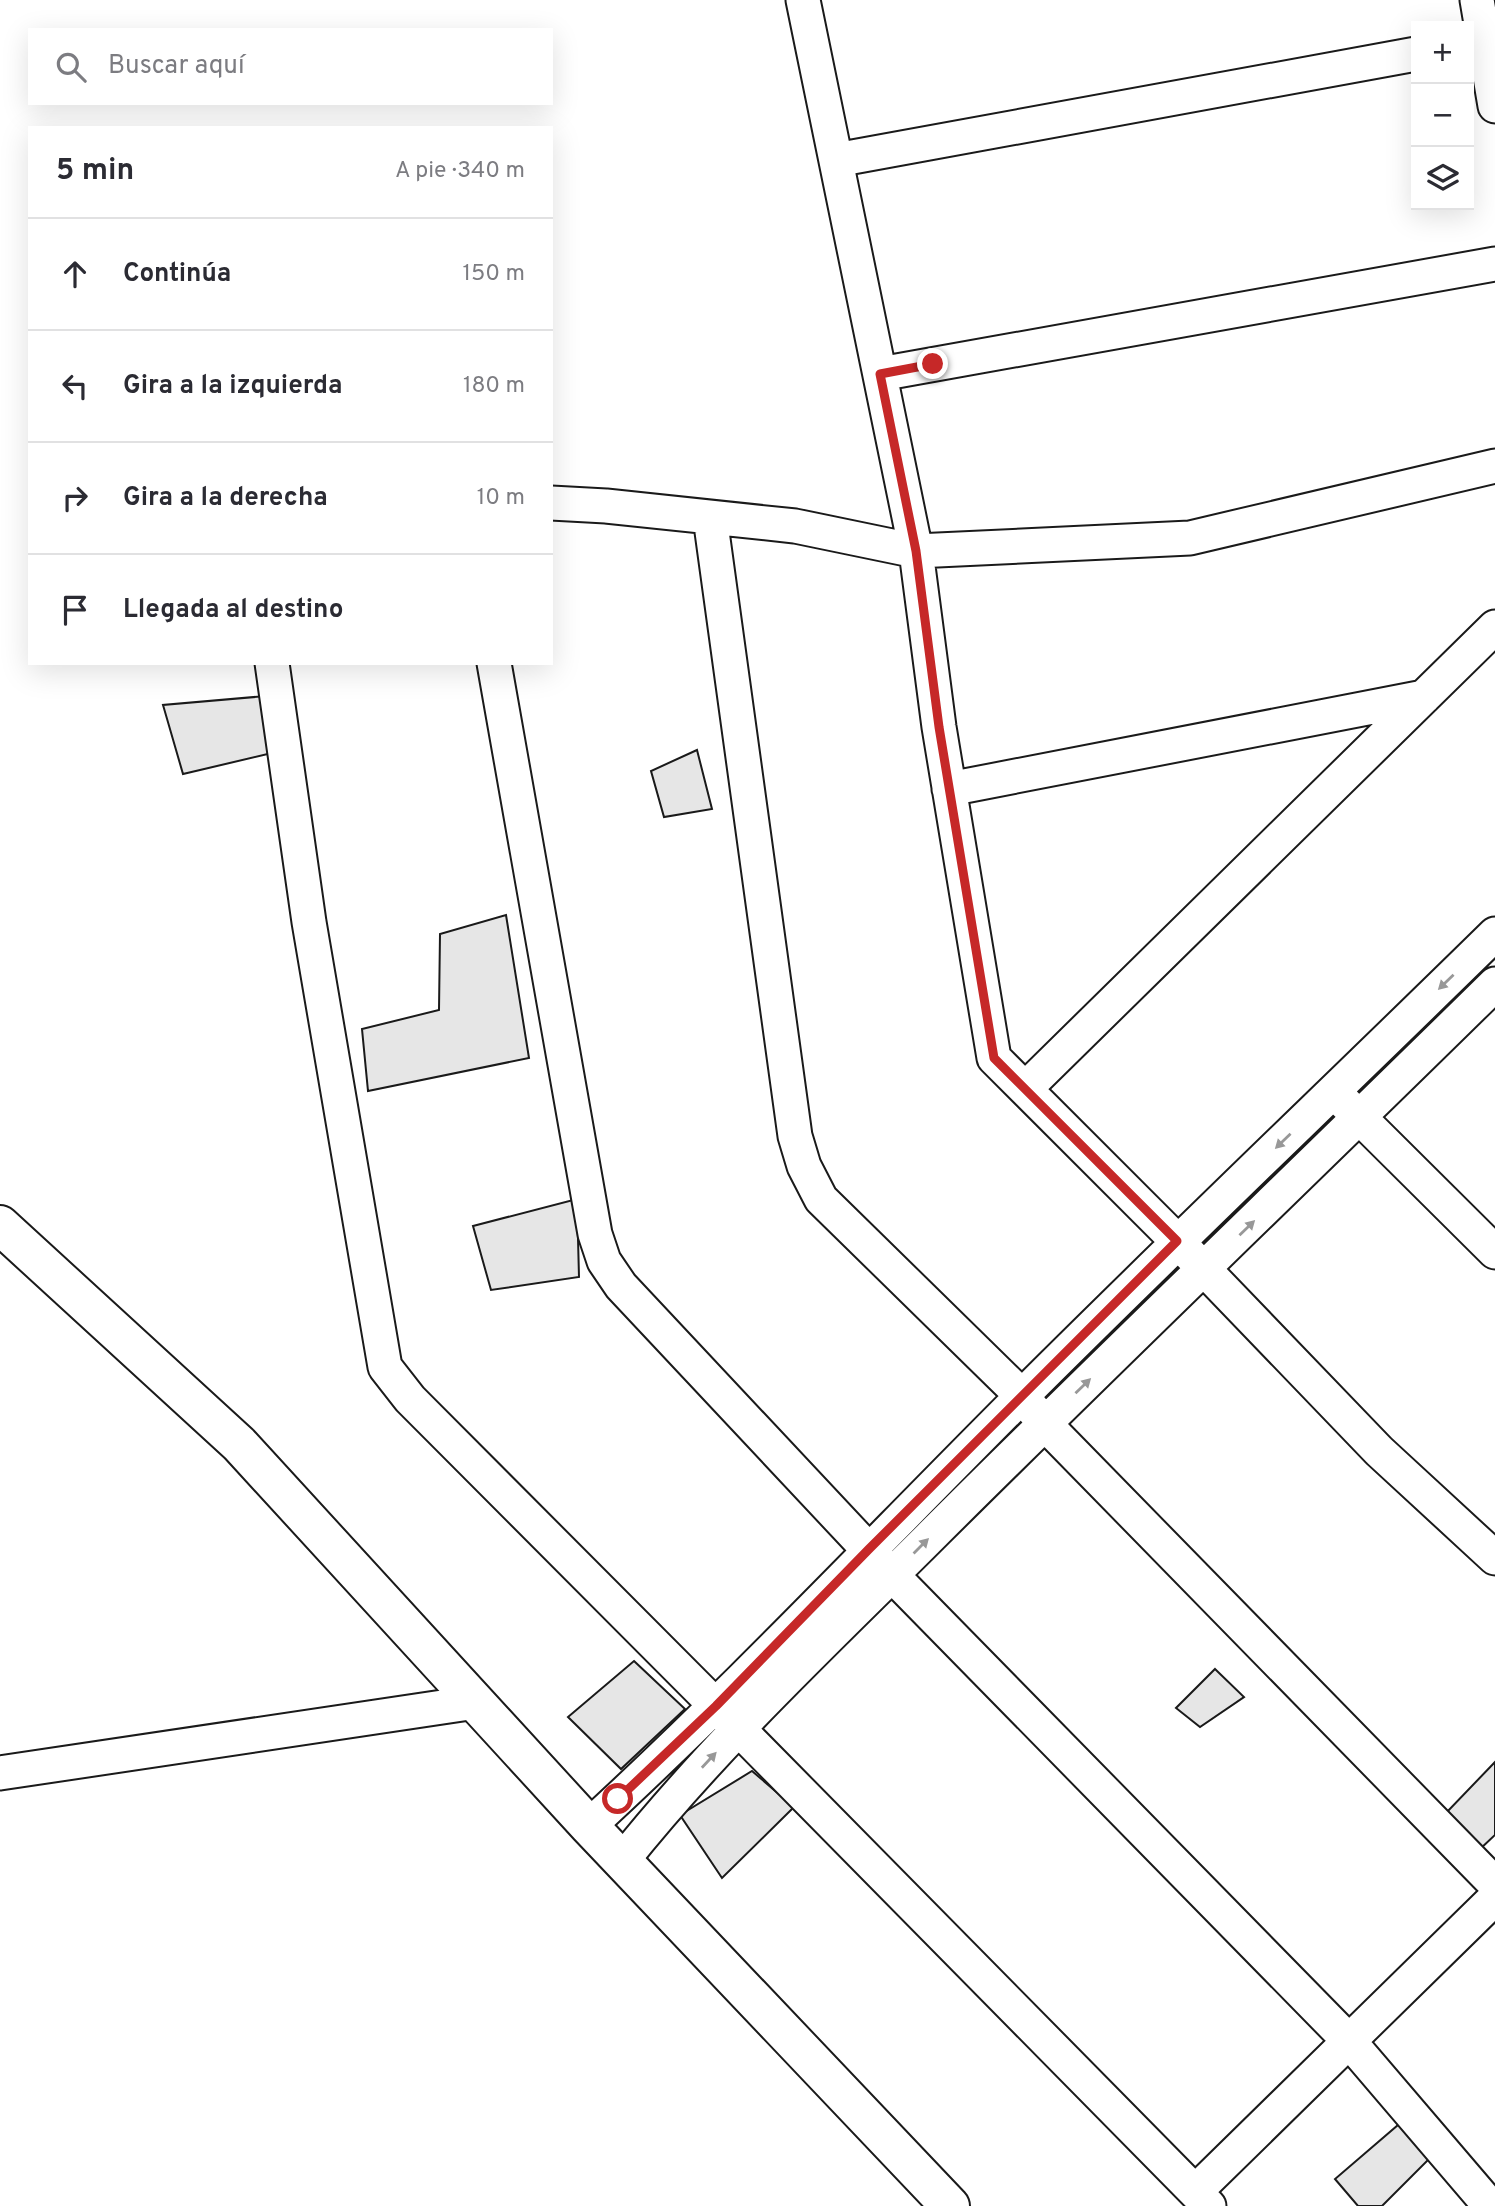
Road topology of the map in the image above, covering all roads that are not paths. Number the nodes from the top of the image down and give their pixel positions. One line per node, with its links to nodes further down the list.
1 (803, 0): 6 (street)
2 (1478, 0): 3 (street)
3 (1477, 43): 5 (street)
4 (1411, 55): 6 (street)
5 (1495, 106)
6 (836, 160): 8 (street)
7 (1495, 264): 8 (street)
8 (880, 374): 12 (street)
9 (1495, 466): 12 (street)
10 (553, 503): 11 (street)
11 (710, 517): 12 (street); 27 (street)
12 (916, 551): 17 (street)
13 (1495, 627): 16 (street)
14 (272, 665): 33 (street)
15 (494, 665): 29 (street)
16 (1424, 696): 17 (street); 20 (street)
17 (949, 789): 20 (street)
18 (1495, 934): 21 (street, one-way to 21)
19 (1495, 984): 22 (street)
20 (1025, 1089): 24 (street)
21 (1334, 1092): 22 (street); 24 (street, one-way to 24)
22 (1360, 1117): 25 (street); 26 (street, one-way to 22)
23 (0, 1225): 32 (main road)
24 (1177, 1241): 26 (street); 27 (street)
25 (1495, 1252)
26 (1204, 1270): 28 (street, one-way to 26); 30 (street)
27 (1022, 1396): 28 (street); 29 (street)
28 (1044, 1423): 31 (street, one-way to 28); 37 (street)
29 (869, 1549): 31 (street); 33 (street)
30 (1495, 1558)
31 (892, 1575): 33 (street); 39 (street)
32 (476, 1702): 34 (street); 35 (main road)
33 (727, 1717): 35 (street); 36 (street, one-way to 33); 40 (street)
34 (0, 1773)
35 (589, 1826): 36 (main road)
36 (622, 1861): 41 (main road)
37 (1495, 1884)
38 (1495, 1898): 39 (street)
39 (1349, 2040): 40 (street); 42 (street)
40 (1203, 2199)
41 (950, 2206)
42 (1490, 2206)

